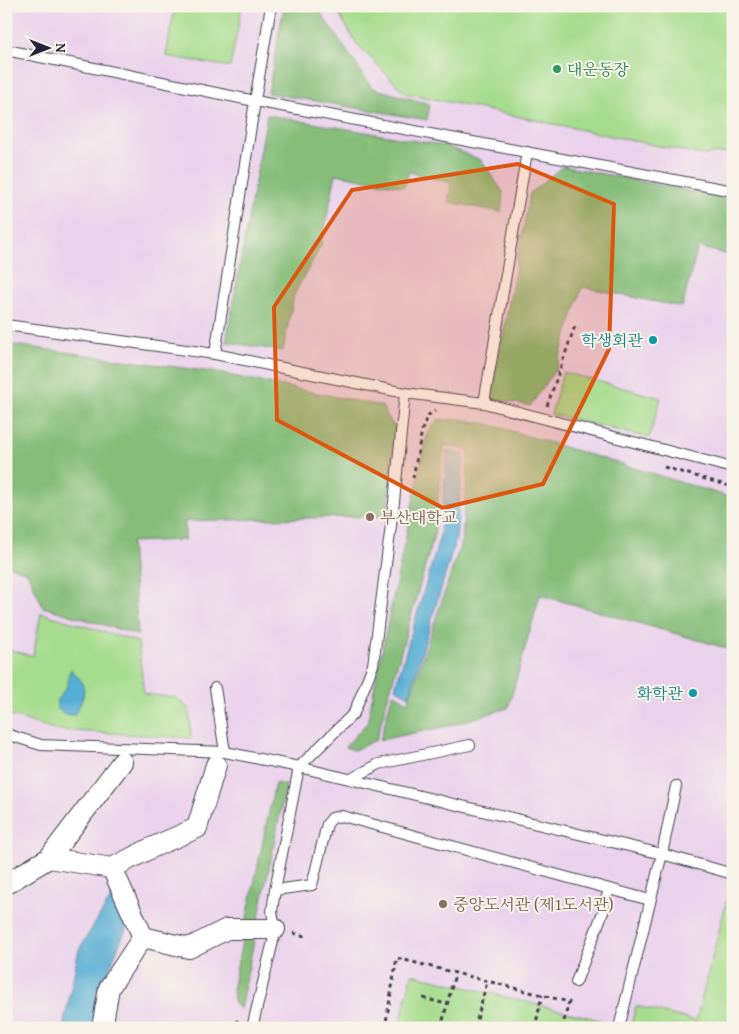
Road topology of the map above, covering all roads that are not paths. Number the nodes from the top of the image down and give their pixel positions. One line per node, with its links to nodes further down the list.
1 (271, 6): 3 (lane)
2 (6, 50): 3 (lane)
3 (255, 101): 4 (lane); 7 (lane)
4 (527, 152): 5 (lane); 9 (lane)
5 (733, 191)
6 (6, 325): 7 (lane)
7 (215, 354): 8 (lane)
8 (404, 393): 9 (lane); 16 (lane)
9 (484, 403): 10 (lane)
10 (733, 468)
11 (215, 688): 14 (lane)
12 (6, 734): 14 (lane)
13 (470, 745): 17 (lane)
14 (220, 758): 16 (lane); 21 (street)
15 (122, 762): 20 (street)
16 (299, 767): 17 (lane); 25 (lane)
17 (351, 779): 19 (lane)
18 (676, 786): 19 (lane)
19 (662, 854): 22 (lane); 26 (lane)
20 (49, 858): 21 (street); 23 (street)
21 (112, 868): 28 (street)
22 (733, 874)
23 (6, 884)
24 (609, 889): 25 (lane); 26 (lane); 29 (lane)
25 (275, 890): 27 (lane)
26 (650, 900): 32 (lane)
27 (275, 929): 28 (street); 31 (lane)
28 (143, 938): 30 (street)
29 (576, 982)
30 (102, 1028)
31 (252, 1028)
32 (619, 1028)

